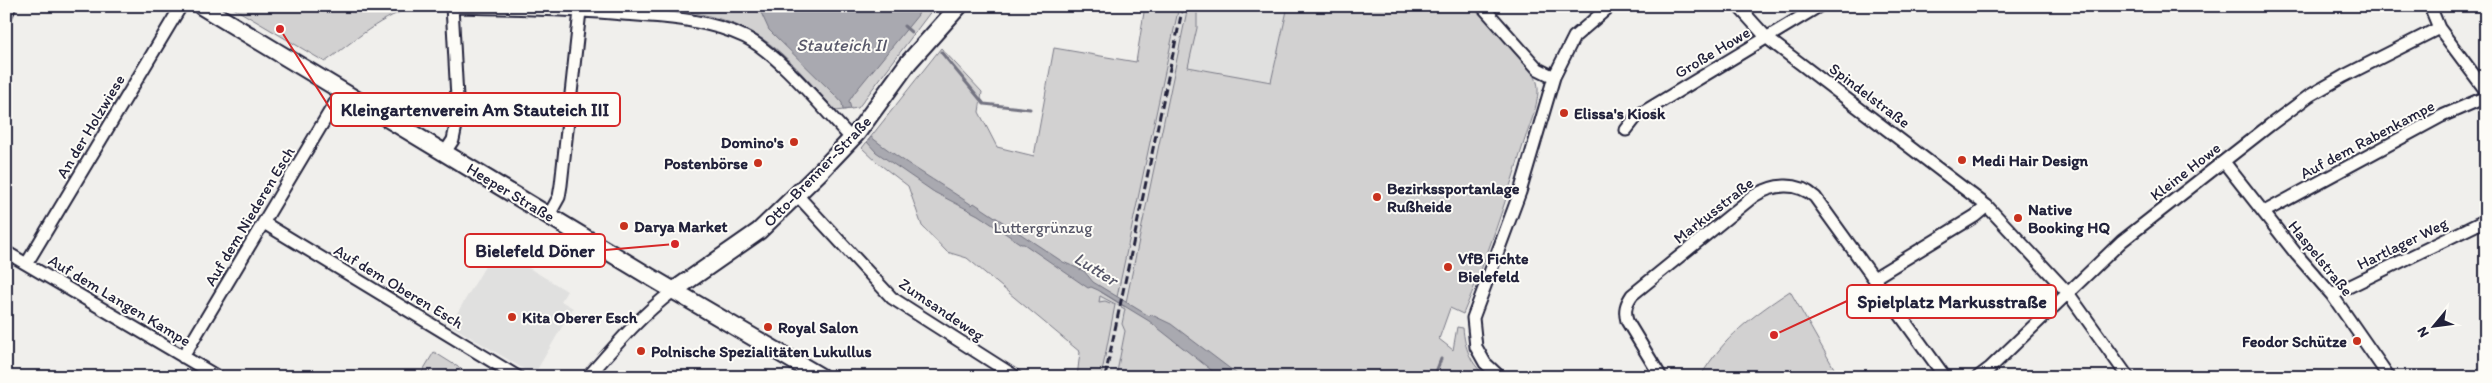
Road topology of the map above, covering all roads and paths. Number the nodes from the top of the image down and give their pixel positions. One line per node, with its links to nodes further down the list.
1 (10, 6): 12 (street)
2 (181, 6): 30 (street, An der Holzwiese)
3 (201, 6): 16 (main road, Heeper Straße)
4 (959, 6): 20 (main road, Otto-Brenner-Straße)
5 (1482, 6): 15 (street)
6 (1610, 6): 15 (street)
7 (1738, 6): 14 (street, Spindelstraße)
8 (1819, 6): 14 (street, Große Howe)
9 (2430, 6): 13 (street)
10 (452, 7): 11 (street); 21 (street)
11 (580, 10): 20 (street); 26 (street)
12 (6, 15)
13 (2439, 28): 17 (street); 22 (street, Kleine Howe)
14 (1767, 38): 19 (street, Große Howe); 24 (street, Spindelstraße)
15 (1554, 77): 41 (street)
16 (342, 91): 21 (main road, Heeper Straße); 28 (street, Auf dem Niederen Esch)
17 (2486, 91)
18 (2486, 97): 25 (street, Auf dem Rabenkampe)
19 (1626, 130)
20 (852, 139): 23 (main road, Otto-Brenner-Straße)
21 (444, 152): 26 (main road, Heeper Straße)
22 (2224, 162): 25 (street, Haspelstraße); 33 (street, Kleine Howe)
23 (797, 194): 32 (main road, Otto-Brenner-Straße); 40 (street, Zumsandeweg)
24 (1987, 206): 31 (street); 33 (street, Spindelstraße)
25 (2264, 212): 34 (street, Haspelstraße)
26 (549, 215): 32 (main road, Heeper Straße)
27 (2486, 220): 34 (street, Hartlager Weg)
28 (264, 223): 35 (street, Auf dem Niederen Esch); 37 (street, Auf dem Oberen Esch)
29 (6, 252): 30 (street, Auf dem Langen Kampe)
30 (27, 263): 35 (street, Auf dem Langen Kampe)
31 (1874, 278): 42 (street, Markusstraße); 43 (street, Markusstraße)
32 (673, 291): 38 (street); 39 (main road, Heeper Straße)
33 (2068, 293): 44 (street, Kleine Howe); 45 (street, Spindelstraße)
34 (2332, 295): 46 (street, Haspelstraße)
35 (183, 357): 36 (street, Auf dem Langen Kampe)
36 (218, 377)
37 (518, 377)
38 (588, 377)
39 (821, 377)
40 (1016, 377)
41 (1500, 377)
42 (1661, 377)
43 (1945, 377)
44 (1978, 377)
45 (2128, 377)
46 (2389, 377)

